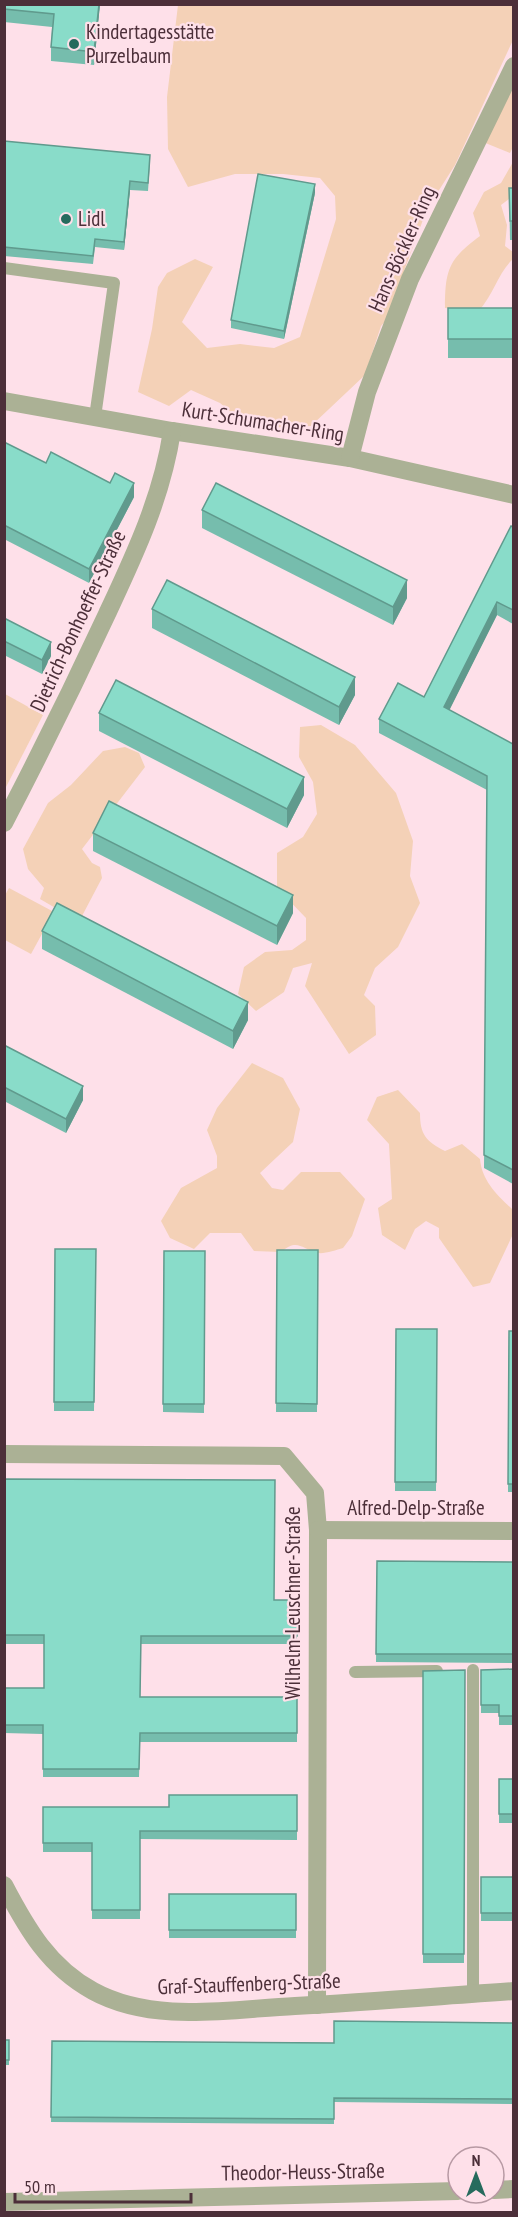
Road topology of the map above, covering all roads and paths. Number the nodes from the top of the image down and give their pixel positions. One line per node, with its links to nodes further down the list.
1 (513, 66): 6 (street, Hans-Böckler-Ring)
2 (4, 268): 4 (lane)
3 (4, 401): 4 (street, Kurt-Schumacher-Ring)
4 (95, 417): 5 (street, Kurt-Schumacher-Ring)
5 (172, 431): 6 (street, Kurt-Schumacher-Ring); 8 (street, Dietrich-Bonhoeffer-Straße)
6 (350, 458): 7 (street, Kurt-Schumacher-Ring)
7 (513, 495)
8 (4, 823)
9 (4, 1454): 10 (street, Wilhelm-Leuschner-Straße)
10 (318, 1530): 11 (street, Alfred-Delp-Straße); 16 (street, Wilhelm-Leuschner-Straße)
11 (513, 1531)
12 (355, 1672): 15 (lane)
13 (4, 1885): 16 (street, Graf-Stauffenberg-Straße)
14 (513, 1991): 15 (street, Graf-Stauffenberg-Straße)
15 (473, 1994): 16 (street, Graf-Stauffenberg-Straße)
16 (317, 2005)
17 (446, 2191): 18 (street, Theodor-Heuss-Straße)
18 (4, 2202)

